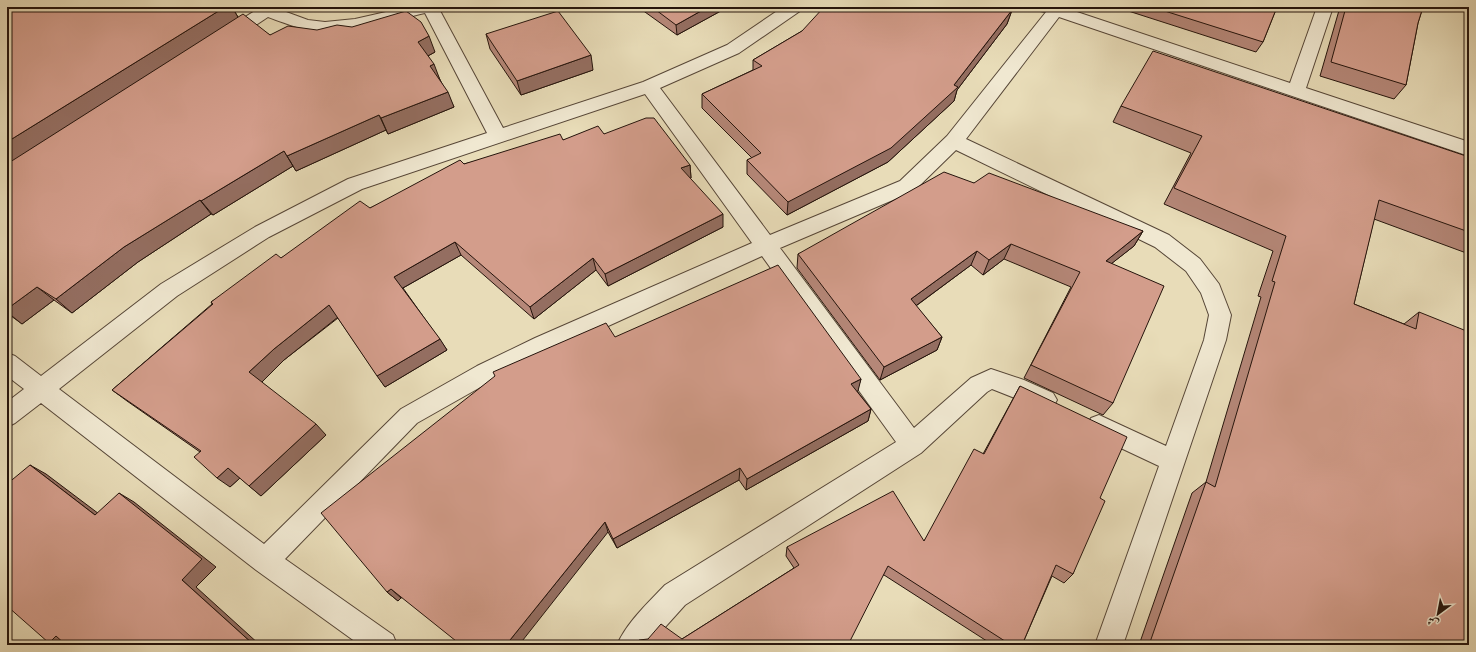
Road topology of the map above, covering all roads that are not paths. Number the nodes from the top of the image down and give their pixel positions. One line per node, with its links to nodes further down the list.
1 (429, 7): 4 (street); 9 (street)
2 (794, 7): 7 (street)
3 (1325, 7): 8 (street)
4 (269, 9): 6 (street)
5 (1051, 9): 8 (street); 10 (street)
6 (213, 45)
7 (649, 86): 9 (street); 12 (street)
8 (1296, 91): 11 (street)
9 (498, 137): 14 (street)
10 (954, 141): 12 (street); 17 (street)
11 (1469, 149)
12 (765, 246): 16 (street); 18 (street)
13 (7, 363): 14 (street)
14 (41, 388): 15 (street); 18 (street)
15 (7, 416)
16 (912, 445): 17 (street); 20 (street)
17 (1173, 461): 21 (street)
18 (265, 561): 19 (street)
19 (383, 645)
20 (631, 645)
21 (1109, 645)

